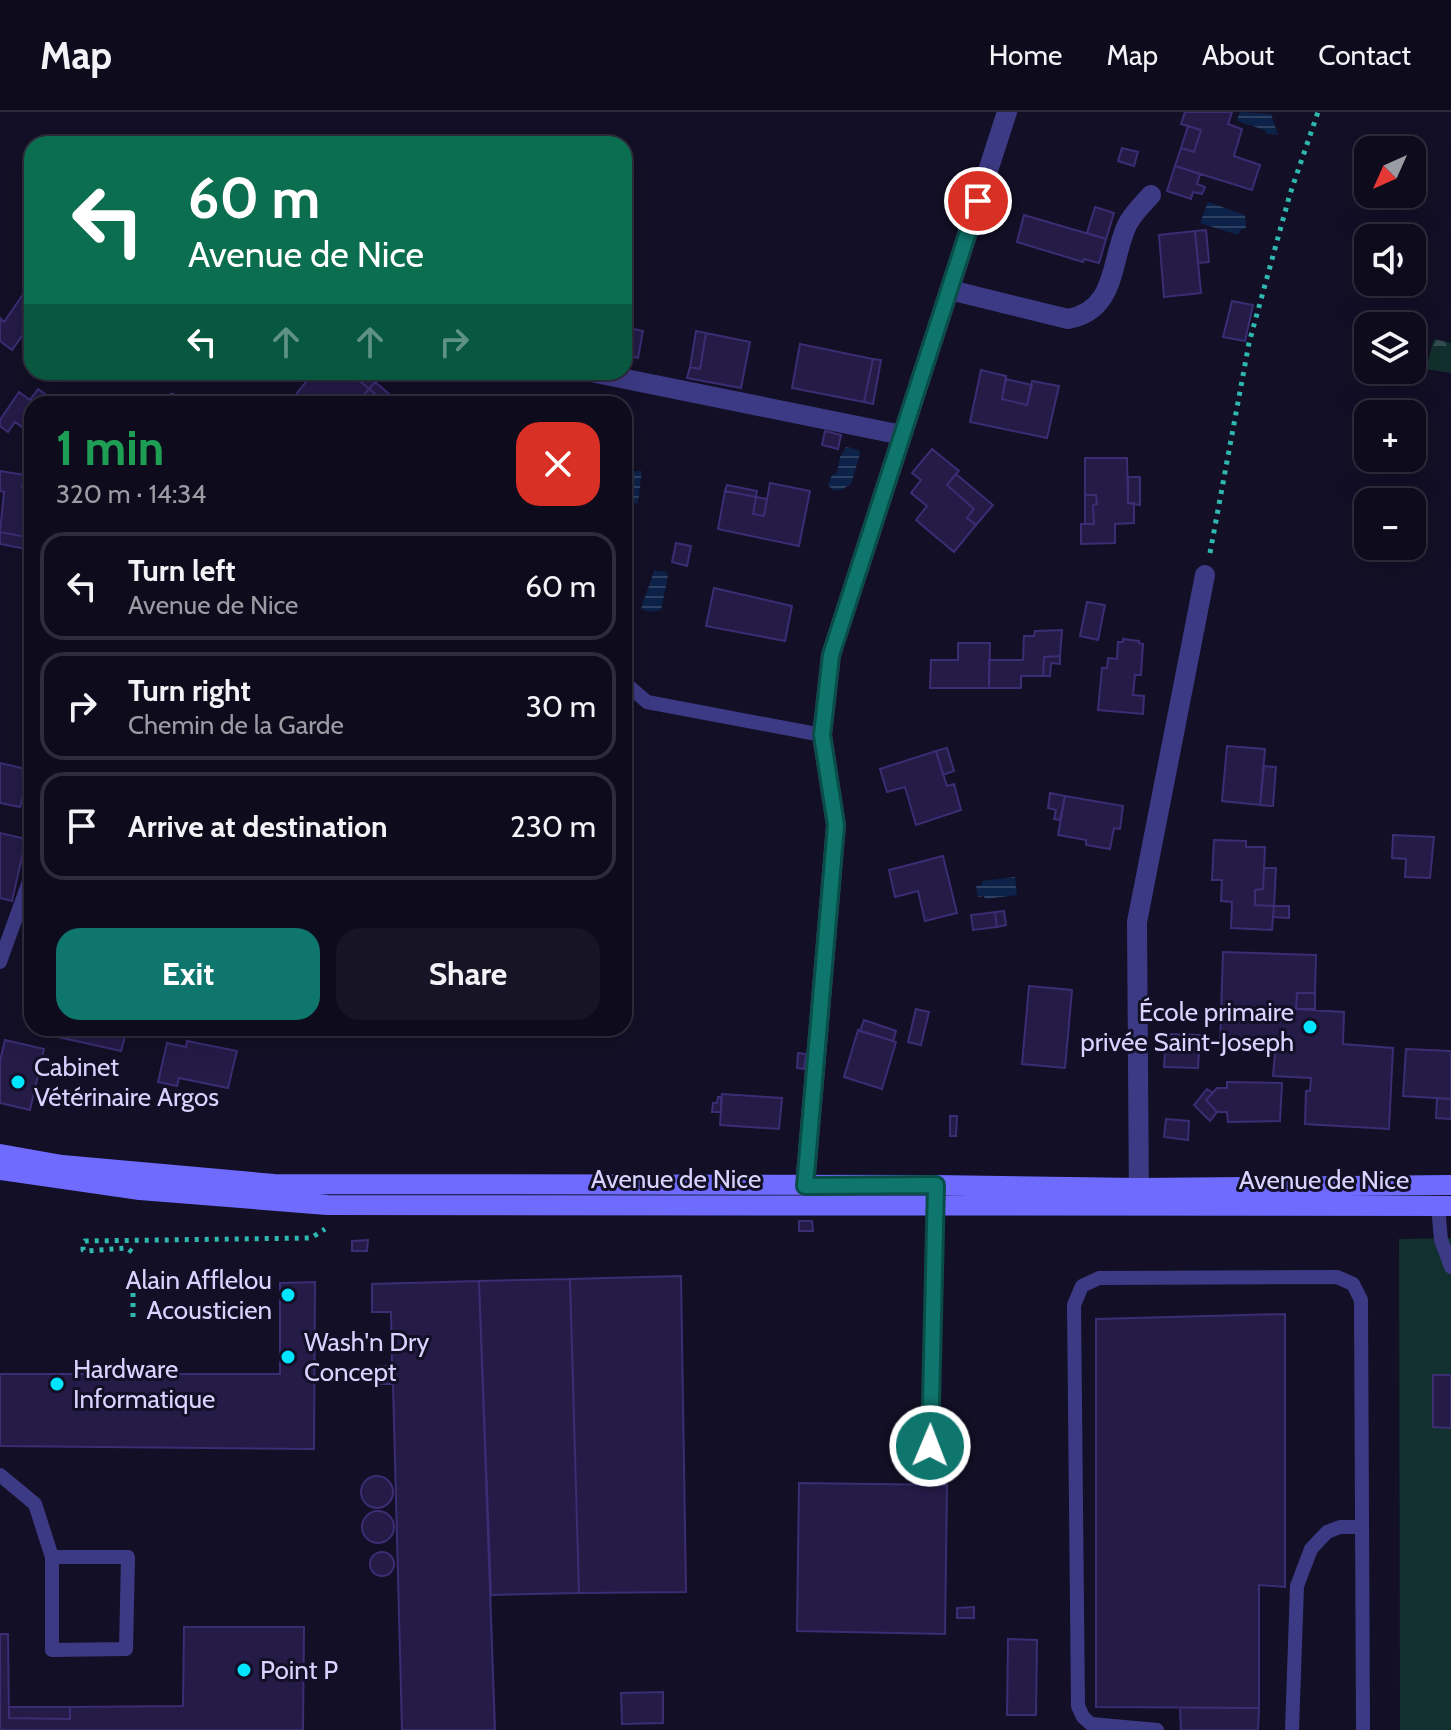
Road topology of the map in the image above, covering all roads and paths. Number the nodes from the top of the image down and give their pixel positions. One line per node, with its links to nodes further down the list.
1 (1007, 112): 4 (street)
2 (1318, 112): 7 (path)
3 (1151, 195): 4 (street)
4 (950, 290): 6 (street)
5 (630, 380): 6 (street)
6 (902, 435): 9 (street)
7 (1205, 575): 17 (street)
8 (632, 689): 9 (lane)
9 (822, 735): 15 (street)
10 (24, 895): 11 (lane)
11 (0, 962)
12 (0, 1154): 15 (main road, Avenue de Nice)
13 (0, 1170): 16 (main road, Avenue de Nice)
14 (1451, 1185): 17 (main road, Avenue de Nice)
15 (805, 1186): 16 (main road, Avenue de Nice)
16 (936, 1195): 17 (main road, Avenue de Nice); 25 (lane)
17 (1139, 1197): 18 (main road, Avenue de Nice)
18 (1444, 1206): 21 (lane)
19 (330, 1224): 20 (path)
20 (132, 1252)
21 (1451, 1267)
22 (133, 1273): 23 (path)
23 (133, 1318)
24 (0, 1475): 27 (lane)
25 (930, 1475)
26 (1362, 1527): 28 (lane); 29 (lane); 30 (lane)
27 (52, 1557): 27 (lane)
28 (1157, 1730)
29 (1292, 1730)
30 (1363, 1730)

